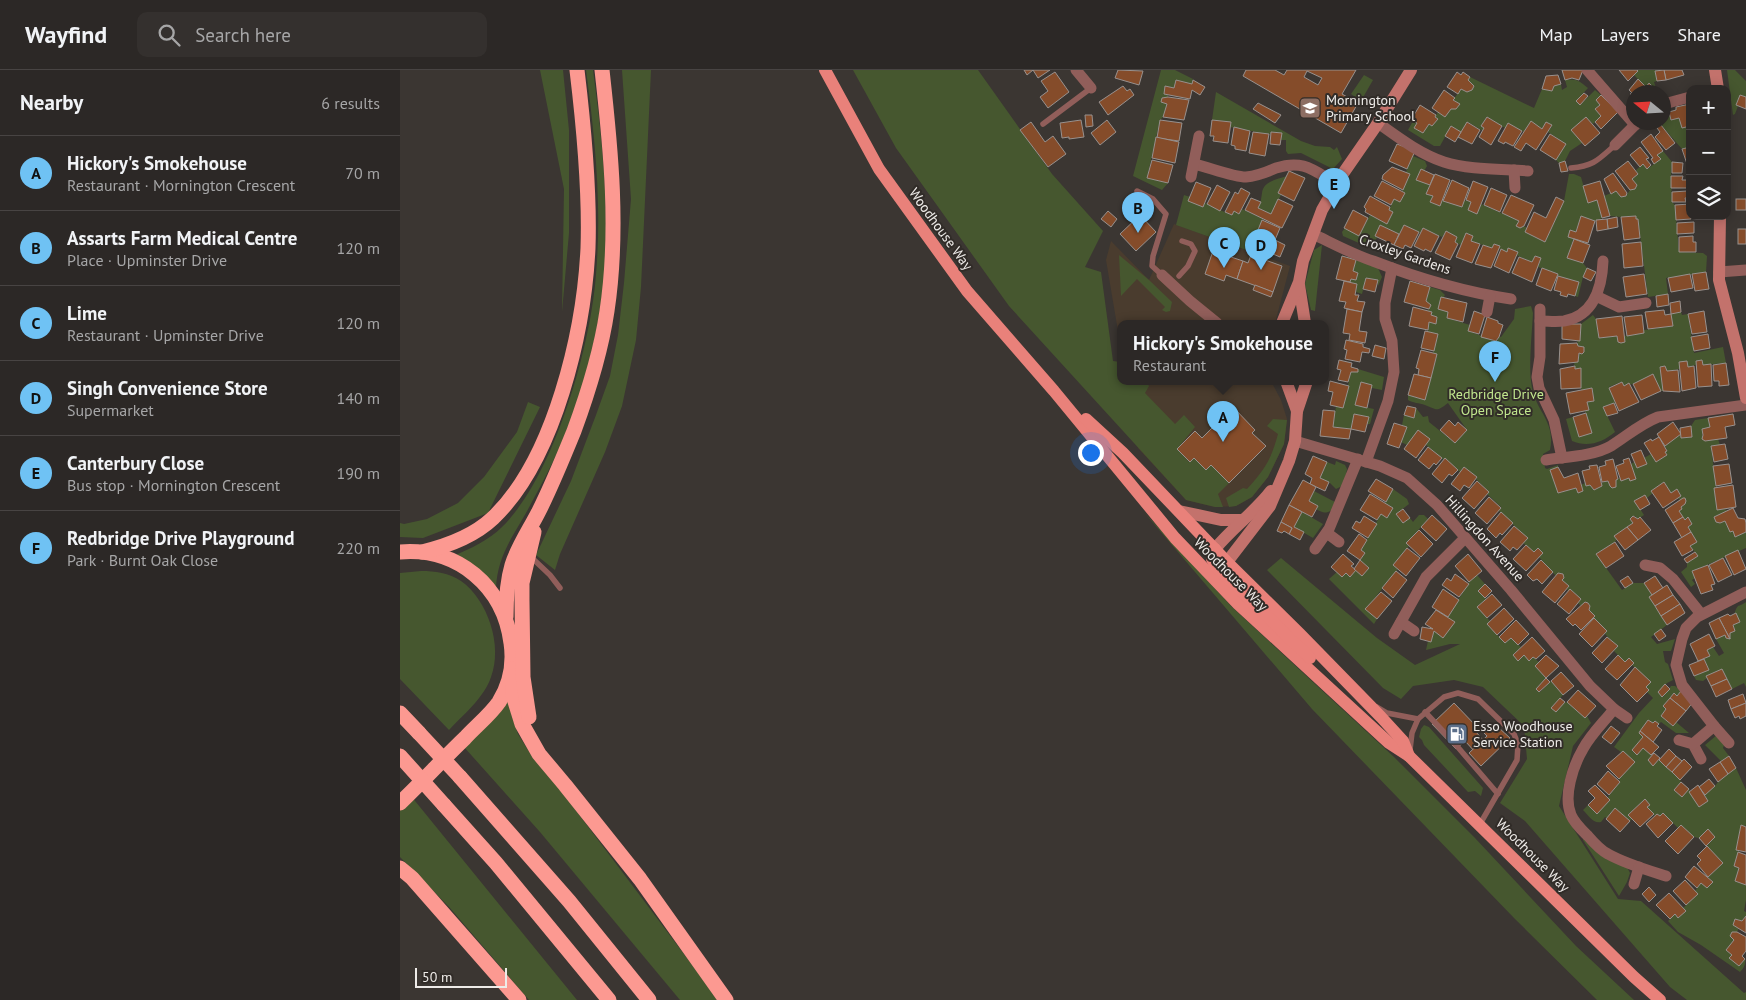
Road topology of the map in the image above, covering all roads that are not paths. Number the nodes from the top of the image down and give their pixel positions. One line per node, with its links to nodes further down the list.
1 (577, 70): 66 (highway)
2 (602, 70): 64 (highway)
3 (825, 70): 48 (main road, Woodhouse Way)
4 (1076, 70): 9 (street)
5 (1411, 70): 13 (street)
6 (1587, 70): 12 (street)
7 (1715, 70): 8 (street)
8 (1717, 85)
9 (1091, 88): 14 (lane)
10 (1686, 99): 11 (street)
11 (1671, 102)
12 (1626, 113)
13 (1378, 123): 20 (street); 23 (street)
14 (1043, 124)
15 (1630, 130): 17 (street)
16 (1199, 136): 18 (street)
17 (1615, 145): 19 (lane)
18 (1194, 164): 22 (street); 23 (street)
19 (1571, 168)
20 (1514, 170): 21 (street); 24 (street)
21 (1528, 171)
22 (1191, 177)
23 (1337, 184): 27 (street)
24 (1515, 188)
25 (1137, 191): 33 (lane)
26 (1720, 220): 32 (street)
27 (1313, 234): 30 (street, Croxley Gardens); 35 (street)
28 (1182, 241): 34 (lane)
29 (1604, 261): 37 (street)
30 (1392, 268): 36 (street, Croxley Gardens); 54 (street)
31 (1746, 270): 32 (street)
32 (1719, 272): 49 (street)
33 (1162, 274): 34 (street)
34 (1175, 279): 42 (street)
35 (1299, 282): 43 (street); 44 (street)
36 (1490, 296): 38 (street, Croxley Gardens); 41 (street)
37 (1596, 296): 39 (street); 45 (street)
38 (1511, 299)
39 (1646, 303)
40 (1540, 309): 45 (street)
41 (1487, 312)
42 (1213, 320)
43 (1283, 320)
44 (1303, 320)
45 (1540, 321): 53 (street)
46 (1287, 385): 51 (street)
47 (1306, 385): 51 (street)
48 (1054, 390): 57 (main road, Woodhouse Way); 62 (main road, Woodhouse Way)
49 (1746, 398)
50 (1746, 405): 53 (street)
51 (1297, 411): 52 (street)
52 (1295, 441): 54 (street, Hillingdon Avenue); 56 (street)
53 (1562, 458): 55 (street)
54 (1362, 460): 59 (street); 60 (street, Hillingdon Avenue)
55 (1546, 460)
56 (1281, 479): 58 (street); 69 (street)
57 (1179, 511): 58 (street); 67 (main road, Woodhouse Way)
58 (1243, 520): 67 (street)
59 (1327, 533): 61 (street); 63 (street)
60 (1465, 538): 76 (street); 81 (street, Hillingdon Avenue)
61 (1339, 542)
62 (1186, 549): 67 (main road); 87 (main road, Woodhouse Way)
63 (1315, 549)
64 (524, 551): 72 (lane); 75 (highway); 94 (highway)
65 (400, 552): 66 (highway)
66 (422, 552): 75 (highway)
67 (1214, 554): 69 (main road, Woodhouse Way); 87 (main road)
68 (1656, 556): 71 (street)
69 (1227, 562): 80 (main road, Woodhouse Way)
70 (1644, 565): 71 (street)
71 (1660, 568): 74 (street)
72 (560, 588)
73 (1746, 592): 74 (street)
74 (1701, 614): 86 (street)
75 (506, 617): 79 (highway)
76 (1401, 622): 77 (street); 78 (street)
77 (1414, 631)
78 (1394, 634)
79 (512, 668): 94 (highway); 96 (highway)
80 (1366, 702): 85 (lane); 92 (main road, Woodhouse Way)
81 (1614, 709): 84 (street, Hillingdon Avenue); 98 (street)
82 (1425, 712): 85 (lane); 95 (lane); 95 (lane)
83 (400, 714): 105 (highway, bridge)
84 (1627, 718)
85 (1418, 719): 92 (lane)
86 (1714, 726): 89 (street); 90 (street)
87 (1373, 728): 92 (main road, Woodhouse Way)
88 (1679, 740): 90 (street)
89 (1729, 743)
90 (1693, 744): 93 (street)
91 (400, 756): 104 (highway, bridge)
92 (1409, 756): 97 (main road, Woodhouse Way)
93 (1701, 758)
94 (565, 785): 106 (highway)
95 (1498, 794): 97 (lane)
96 (400, 803)
97 (1480, 824): 102 (main road, Woodhouse Way)
98 (1639, 867): 100 (street); 101 (street)
99 (400, 868): 103 (highway)
100 (1666, 876)
101 (1634, 884)
102 (1634, 978): 107 (main road, Woodhouse Way); 108 (main road, Woodhouse Way)
103 (519, 1000)
104 (609, 1000)
105 (649, 1000)
106 (726, 1000)
107 (1652, 1000)
108 (1660, 1000)

